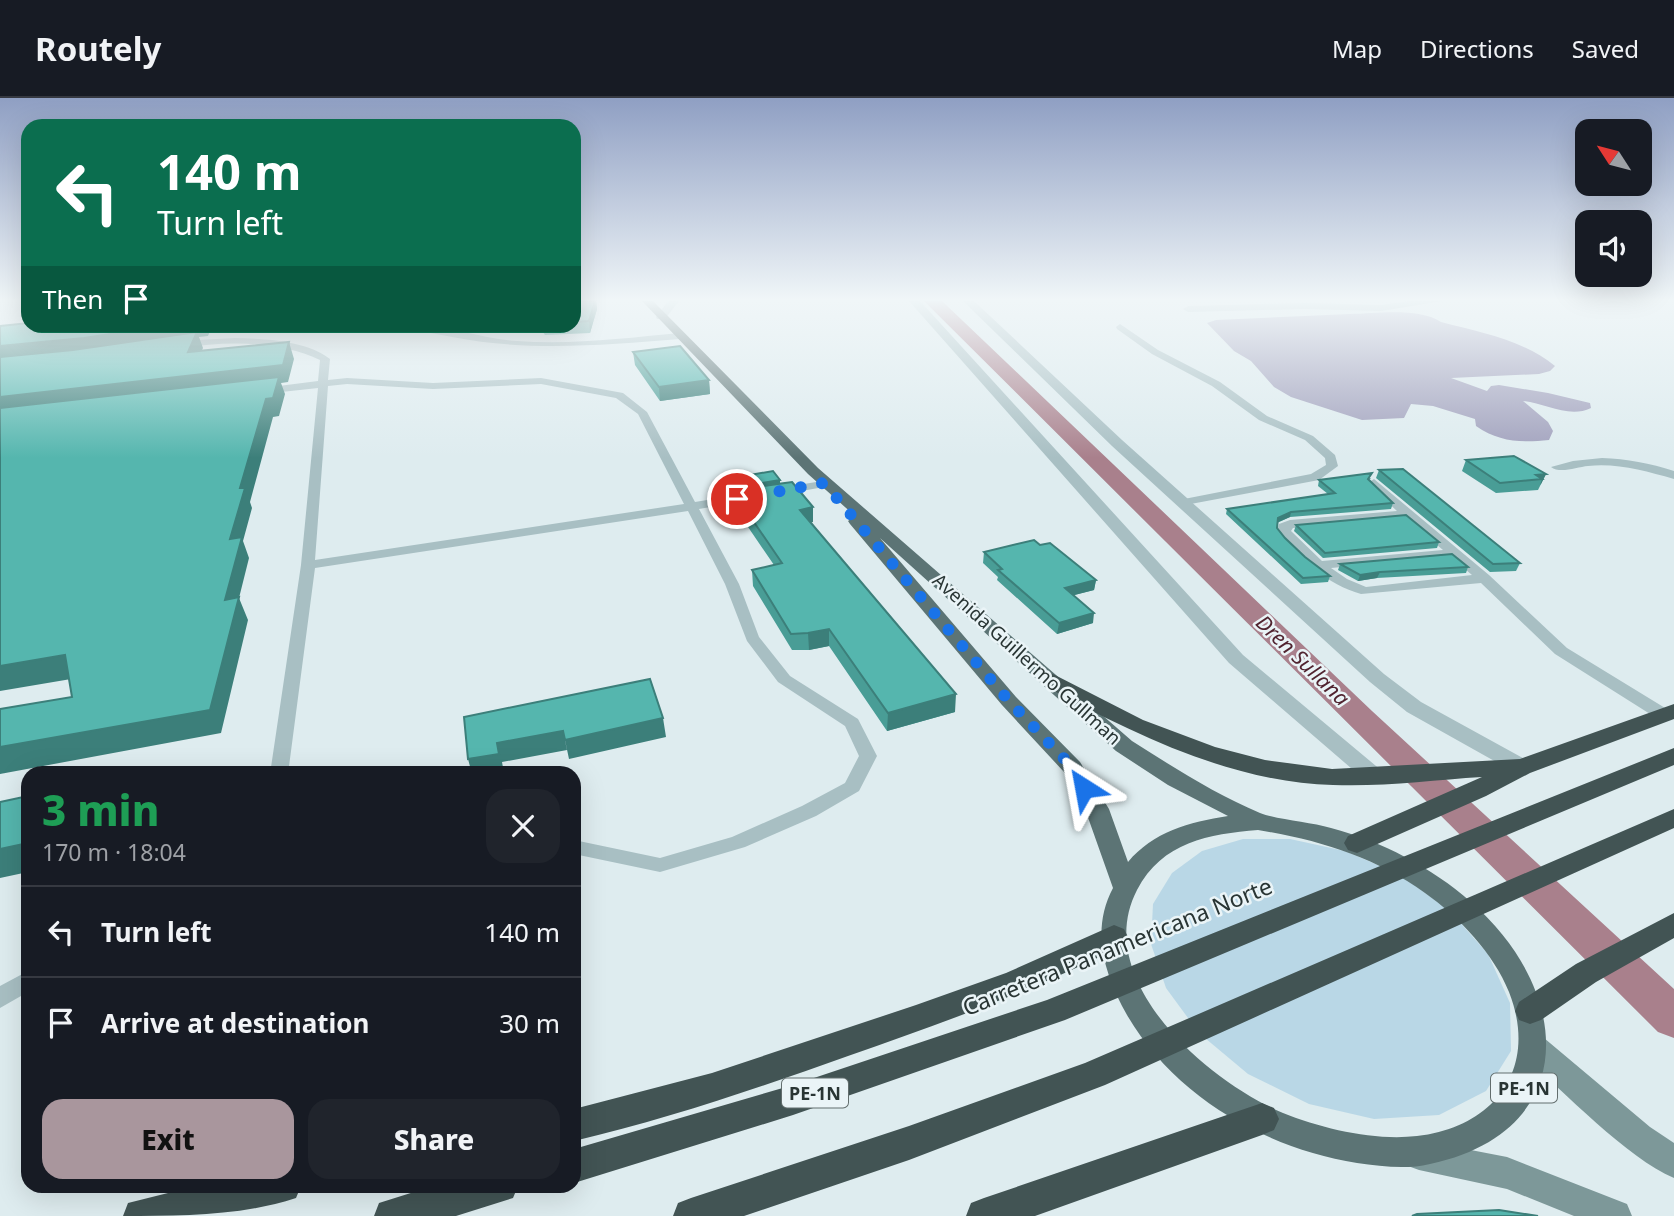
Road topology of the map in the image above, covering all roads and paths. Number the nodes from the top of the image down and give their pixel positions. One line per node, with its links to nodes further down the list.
1 (308, 353): 6 (lane)
2 (697, 353): 10 (main road, Avenida Guillermo Gullman / PE-1N)
3 (960, 353): 24 (street)
4 (1023, 353): 12 (street)
5 (1156, 353): 12 (lane)
6 (323, 384): 7 (lane); 13 (lane); 16 (lane)
7 (242, 393)
8 (1557, 467): 9 (lane)
9 (1674, 475)
10 (819, 477): 13 (lane); 19 (main road, Avenida Guillermo Gullman / PE-1N); 29 (main road, Avenida Guillermo Gullman / PE-1N)
11 (1374, 483): 14 (lane)
12 (1184, 503): 23 (street)
13 (692, 507): 16 (lane); 28 (lane)
14 (1408, 514): 15 (lane); 17 (lane)
15 (1455, 553): 17 (lane); 18 (lane)
16 (308, 565): 22 (lane)
17 (1320, 565): 18 (lane)
18 (1484, 578): 20 (lane)
19 (1051, 680): 24 (highway); 26 (main road, Avenida Guillermo Gullman / PE-1N)
20 (1669, 713): 23 (highway)
21 (1674, 756): 40 (highway, Carretera Panamericana Norte / PE-1N)
22 (280, 766)
23 (1522, 767): 24 (highway); 27 (highway)
24 (1385, 775)
25 (1674, 818): 45 (highway)
26 (1258, 822): 27 (main road, PE-1N); 29 (main road, PE-1N)
27 (1357, 843): 34 (main road, PE-1N)
28 (581, 848)
29 (1124, 886): 31 (main road, PE-1N)
30 (1674, 924): 34 (highway)
31 (1114, 937): 36 (main road, PE-1N); 37 (highway)
32 (21, 984): 33 (lane)
33 (0, 998)
34 (1530, 1011): 35 (main road, PE-1N)
35 (1534, 1047): 38 (main road, PE-1N); 39 (main road)
36 (1262, 1119): 38 (main road, PE-1N); 46 (highway)
37 (581, 1123)
38 (1405, 1152): 47 (main road)
39 (1674, 1162)
40 (581, 1164)
41 (250, 1193): 43 (highway)
42 (475, 1193): 44 (highway)
43 (141, 1216)
44 (392, 1216)
45 (691, 1216)
46 (984, 1216)
47 (1615, 1216)

